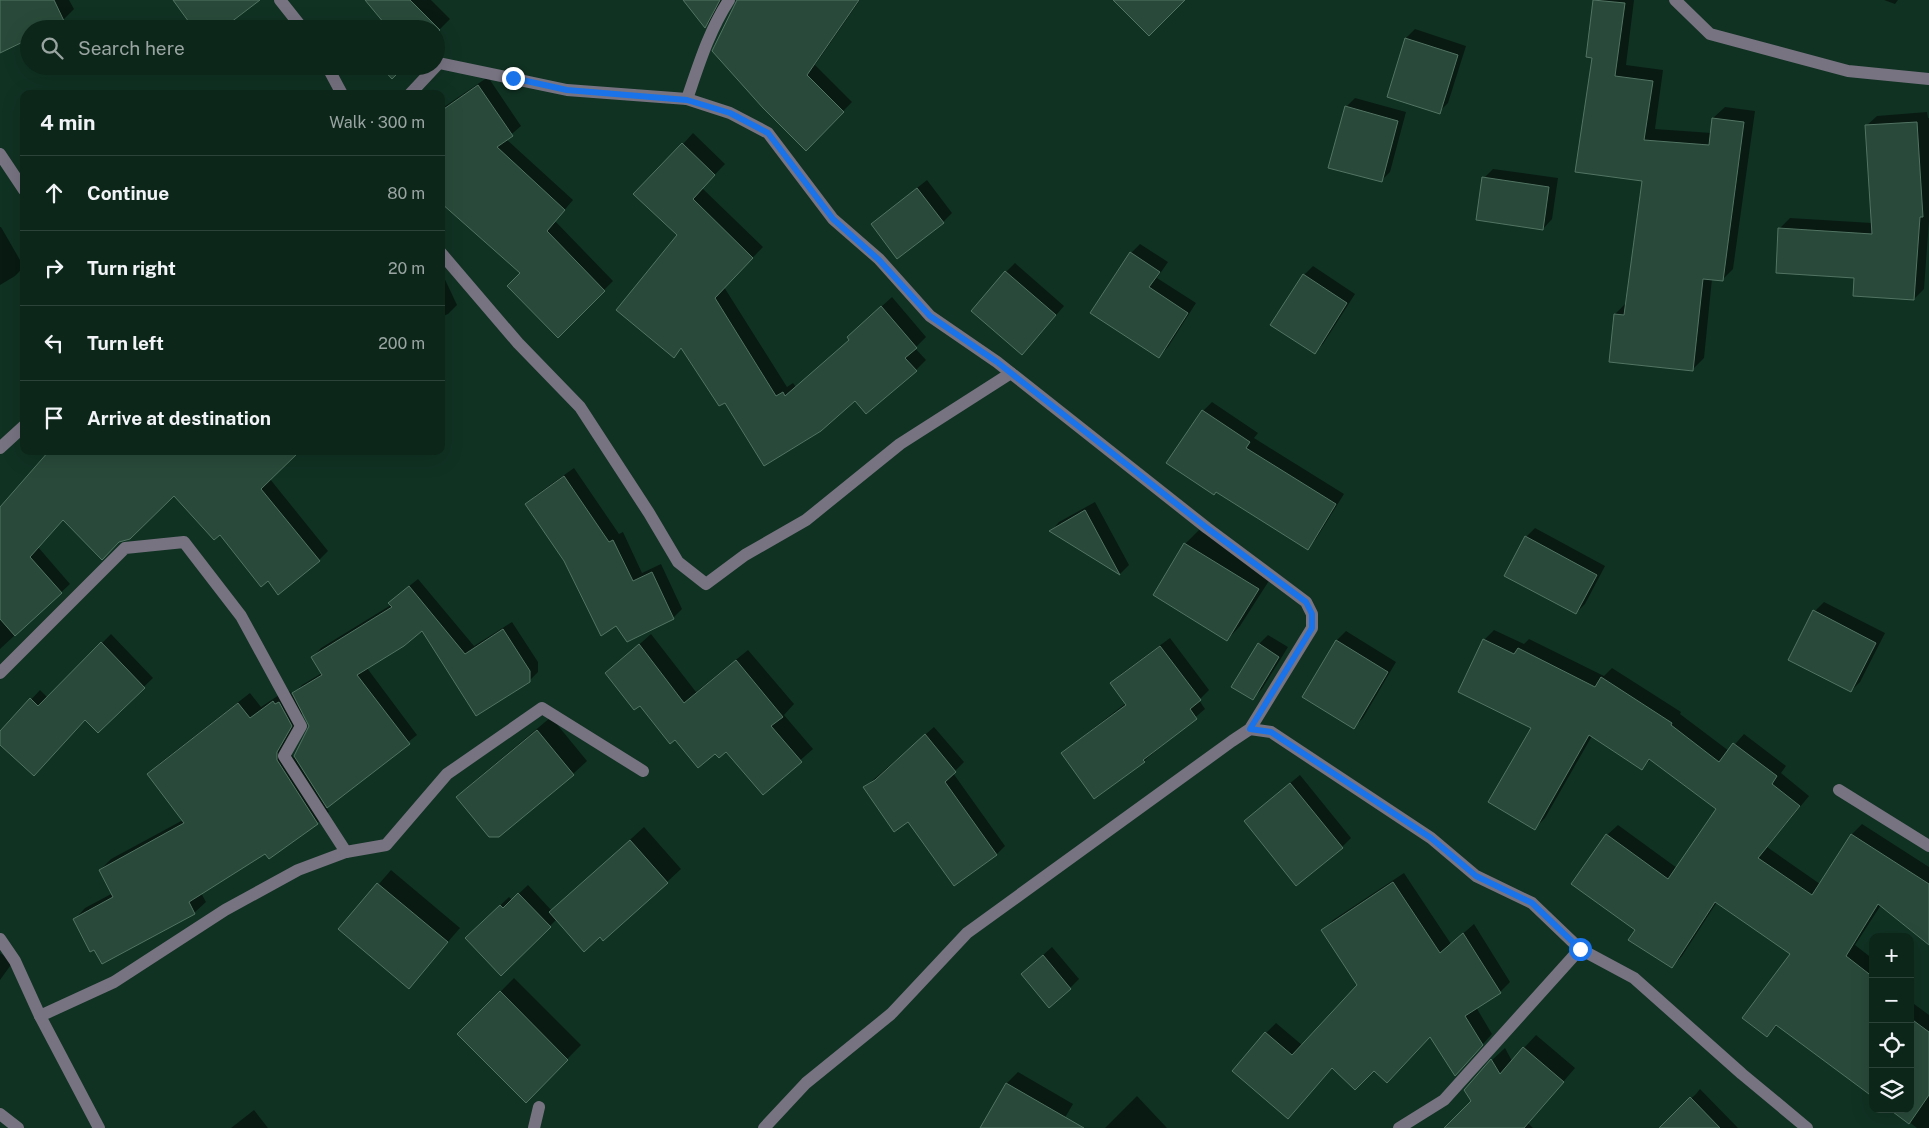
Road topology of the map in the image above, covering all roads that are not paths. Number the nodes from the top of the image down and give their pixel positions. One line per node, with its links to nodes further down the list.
1 (280, 0): 4 (street)
2 (729, 0): 11 (street)
3 (1675, 0): 8 (street)
4 (296, 20)
5 (445, 64): 11 (street)
6 (332, 75): 9 (street)
7 (428, 75): 10 (street)
8 (1929, 79)
9 (340, 90)
10 (414, 90)
11 (687, 100): 15 (street)
12 (0, 154): 13 (street)
13 (20, 184)
14 (445, 258): 15 (street)
15 (1011, 374): 19 (street)
16 (20, 430): 17 (street)
17 (0, 448)
18 (0, 673): 23 (street)
19 (1250, 729): 25 (street); 32 (street)
20 (643, 771): 23 (street)
21 (1839, 790): 22 (street)
22 (1929, 846)
23 (346, 852): 26 (street)
24 (0, 939): 26 (street)
25 (1580, 949): 33 (street); 34 (street)
26 (40, 1016): 30 (street)
27 (539, 1107): 31 (street)
28 (0, 1114): 29 (street)
29 (18, 1128)
30 (99, 1128)
31 (534, 1128)
32 (764, 1128)
33 (1399, 1128)
34 (1807, 1128)

